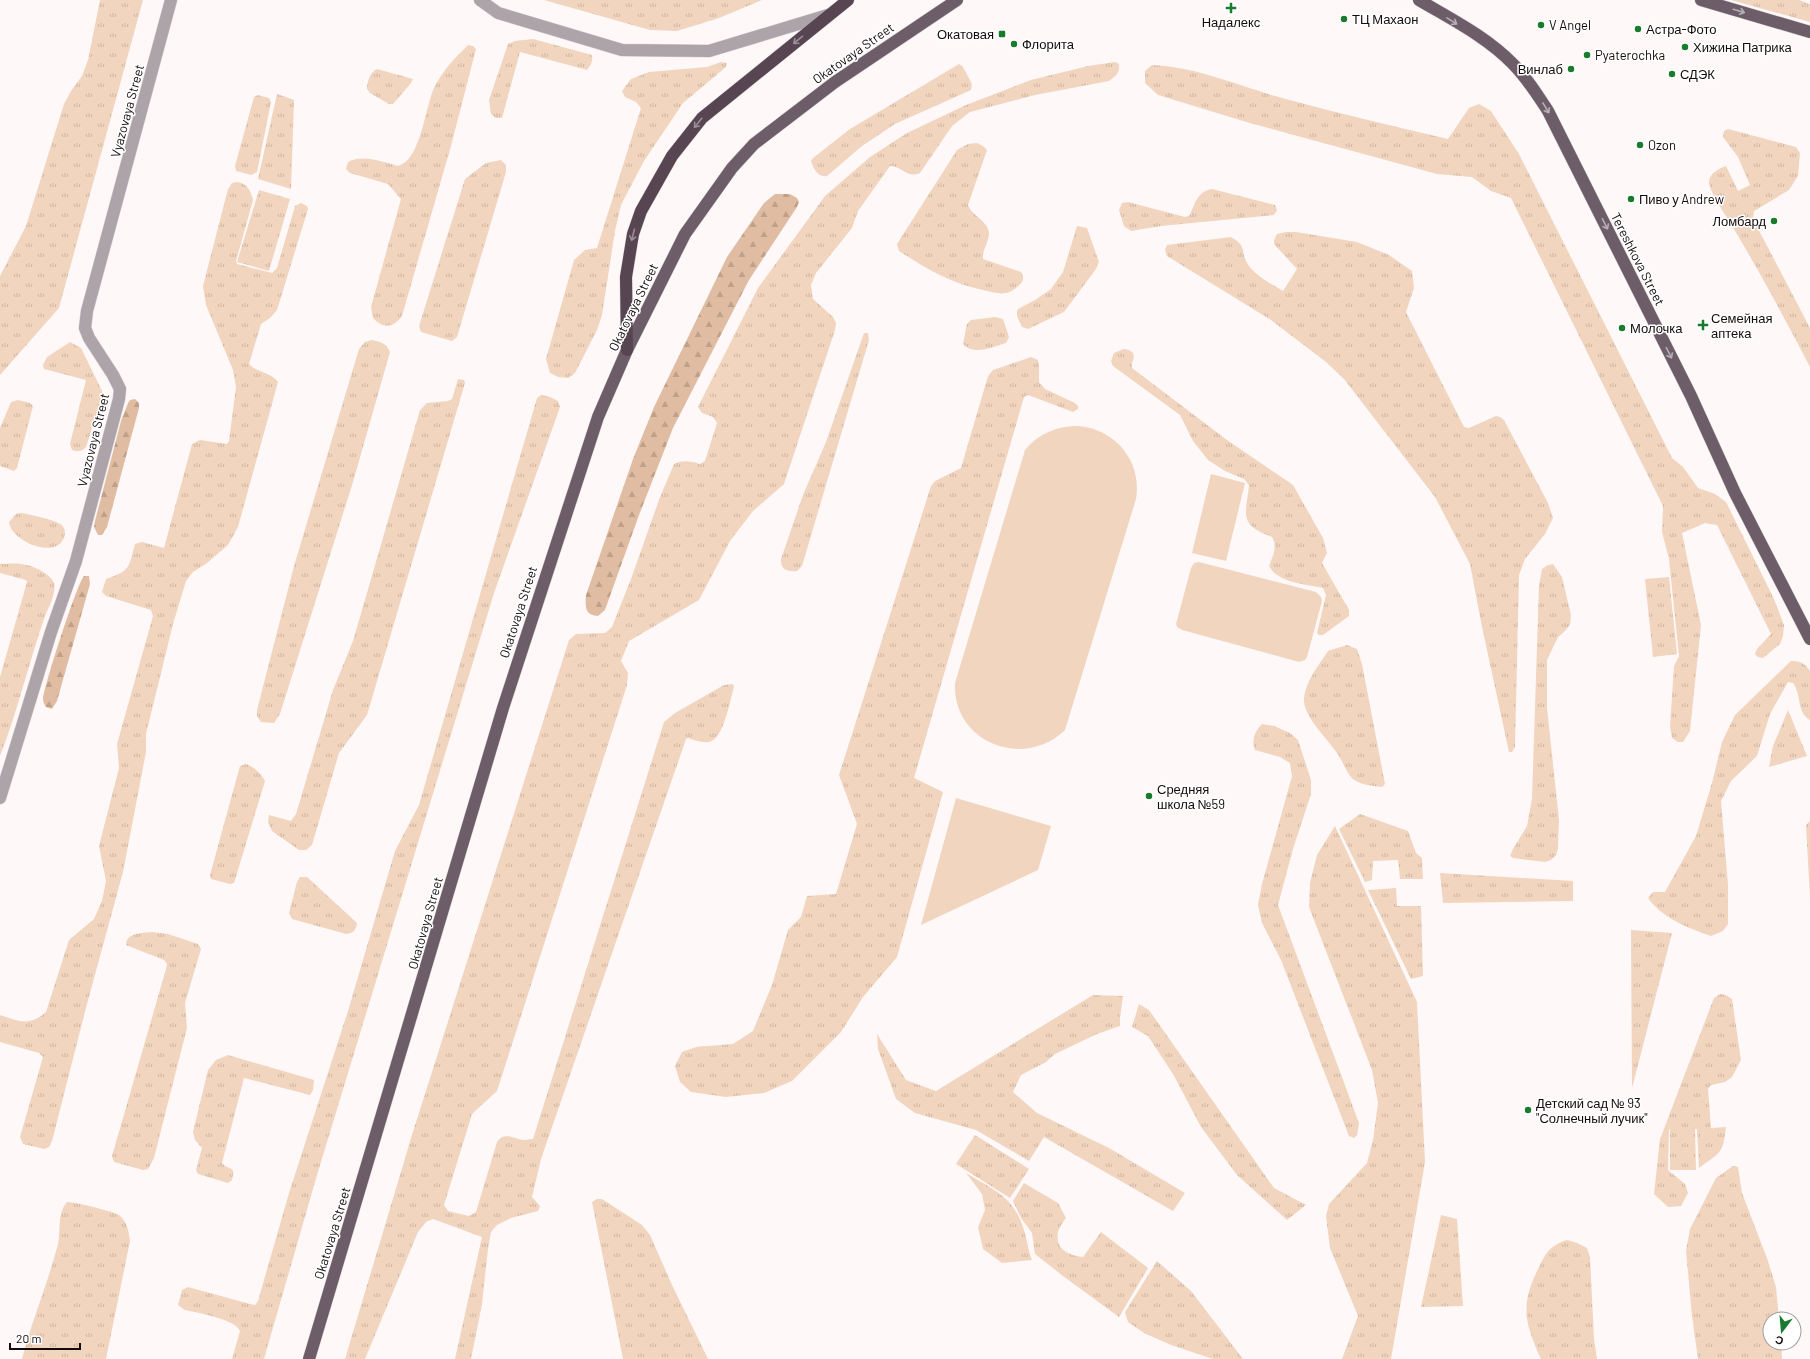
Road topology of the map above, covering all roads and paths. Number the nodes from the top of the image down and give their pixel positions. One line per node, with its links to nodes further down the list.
1 (172, 0): 11 (street, Vyazovaya Street)
2 (480, 0): 7 (street)
3 (848, 0): 7 (highway)
4 (956, 0): 9 (main road, Okatovaya Street)
5 (1419, 0): 10 (main road, Tereshkova Street, one-way to 10)
6 (1701, 0): 8 (main road, one-way to 8)
7 (828, 15): 9 (highway, one-way to 9)
8 (1810, 32)
9 (627, 350): 12 (main road, Okatovaya Street)
10 (1809, 637)
11 (0, 798)
12 (309, 1359)

